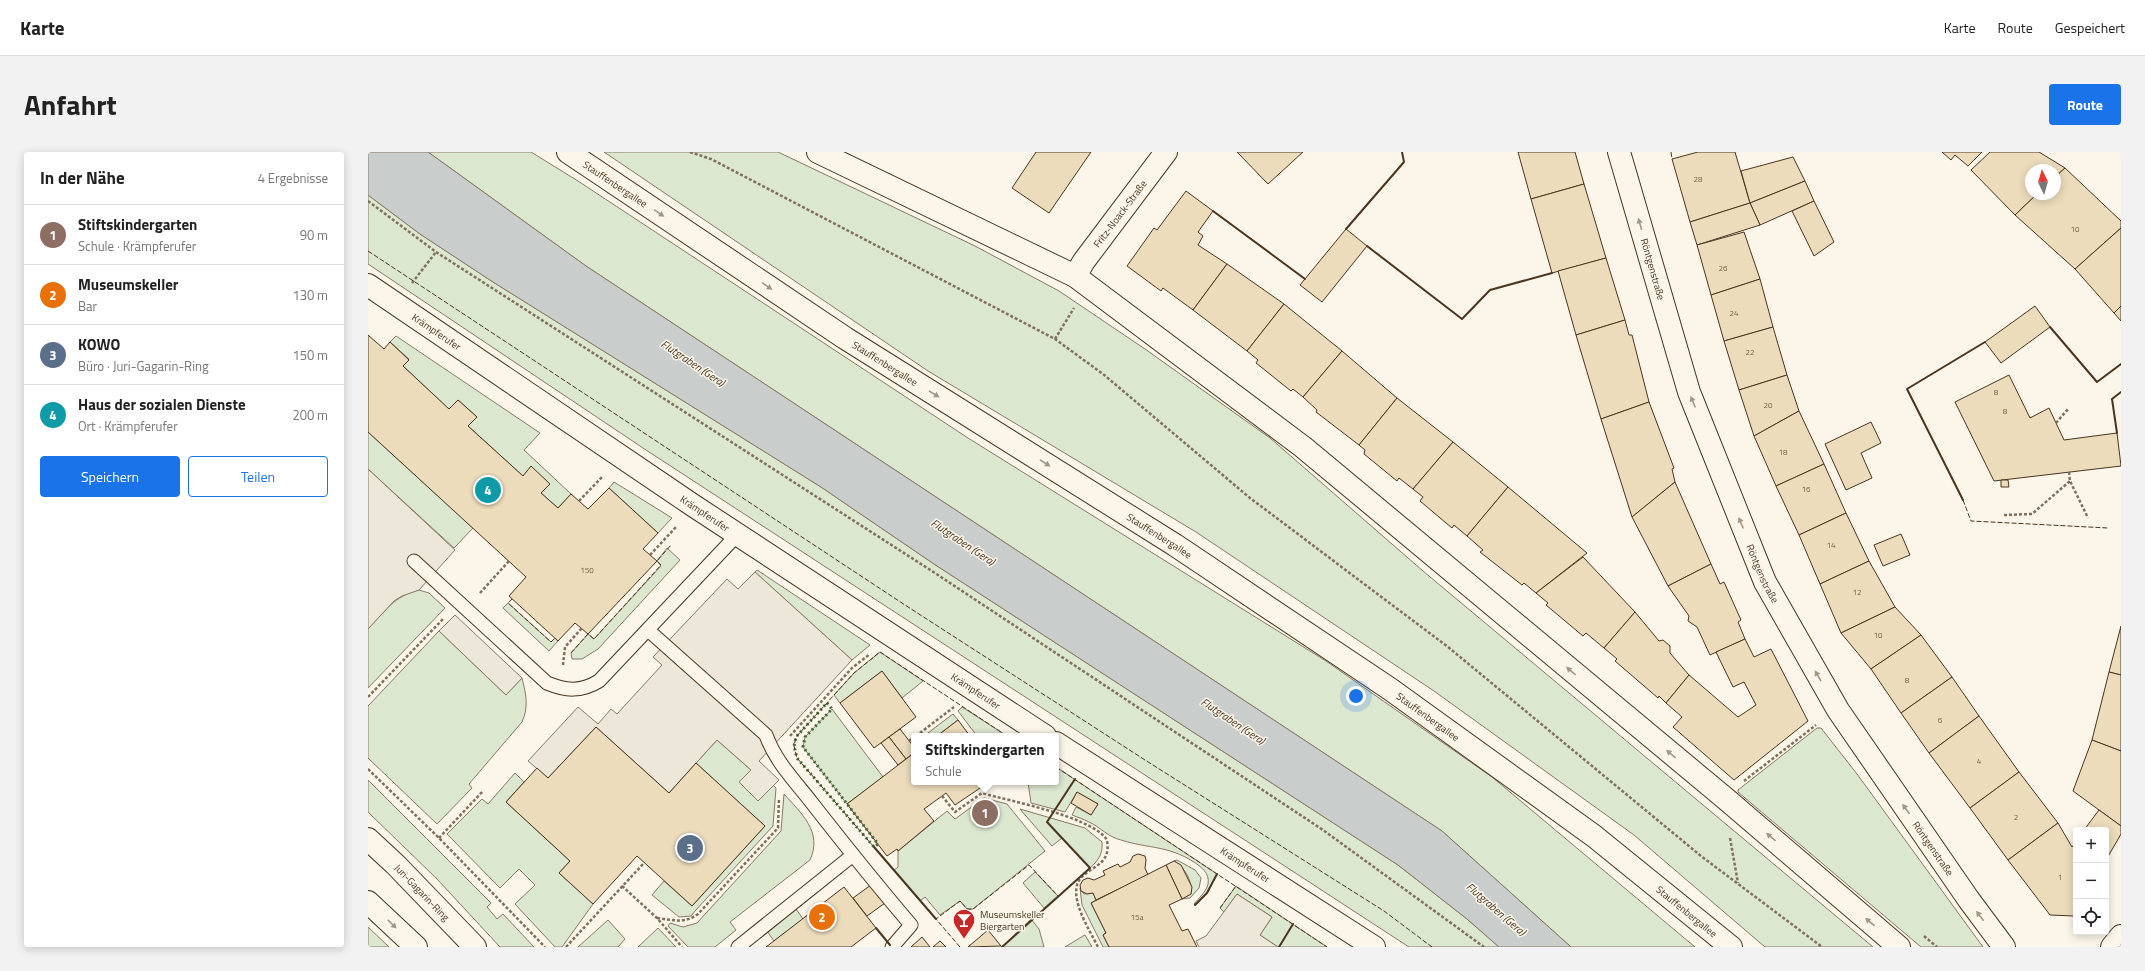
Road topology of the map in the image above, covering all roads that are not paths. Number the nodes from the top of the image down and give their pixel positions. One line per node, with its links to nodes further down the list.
1 (568, 152): 21 (main road, Stauffenbergallee, one-way to 21)
2 (818, 152): 5 (main road)
3 (1166, 152): 5 (main road, Fritz-Noack-Straße)
4 (1619, 152): 23 (main road, Röntgenstraße, one-way to 4)
5 (1075, 276): 22 (main road, one-way to 5)
6 (368, 285): 7 (main road, Krämpferufer)
7 (738, 534): 9 (lane); 10 (main road, Krämpferufer)
8 (414, 561): 9 (lane)
9 (648, 630): 13 (lane)
10 (1040, 733)
11 (1059, 745): 20 (main road, Krämpferufer)
12 (368, 839): 17 (main road, Juri-Gagarin-Ring)
13 (853, 855): 18 (lane); 19 (lane)
14 (368, 902): 16 (main road, one-way to 16)
15 (2121, 936): 24 (main road)
16 (416, 947)
17 (475, 947)
18 (738, 947)
19 (892, 947)
20 (1374, 947)
21 (1732, 947)
22 (1899, 947)
23 (2004, 947)
24 (2112, 947)

